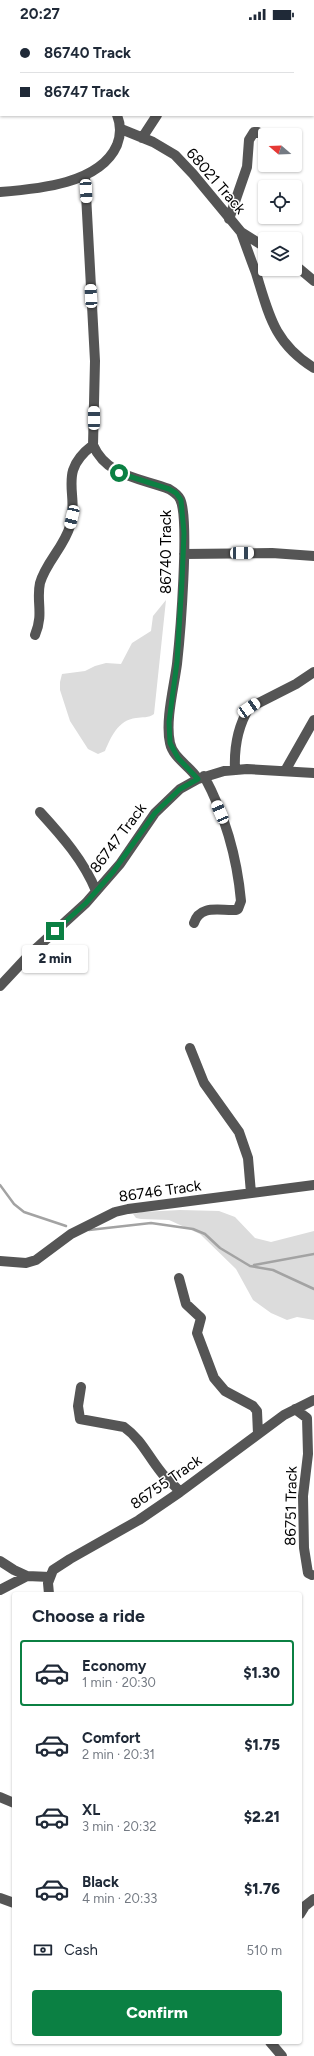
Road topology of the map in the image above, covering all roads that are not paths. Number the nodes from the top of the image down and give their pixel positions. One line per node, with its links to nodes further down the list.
1 (117, 116): 3 (street)
2 (156, 116): 5 (street)
3 (121, 129): 5 (street, 68021 Track); 6 (street)
4 (258, 132): 8 (street)
5 (142, 138): 8 (street, 68021 Track)
6 (85, 176): 7 (street); 14 (street)
7 (0, 192)
8 (229, 219): 9 (street, 68021 Track)
9 (241, 232): 10 (street, 68021 Track); 13 (street)
10 (258, 243)
11 (302, 271): 12 (street)
12 (314, 281)
13 (314, 368)
14 (93, 445): 15 (street, 86740 Track); 17 (street)
15 (184, 554): 16 (street); 23 (street, 86740 Track)
16 (314, 556)
17 (35, 634)
18 (314, 672): 20 (street)
19 (314, 720): 21 (street)
20 (235, 770): 21 (street, 86747 Track); 23 (street, 86747 Track)
21 (285, 771): 22 (street, 86747 Track)
22 (314, 773)
23 (201, 778): 25 (street, 86747 Track); 26 (street, 86740 Track)
24 (40, 812): 25 (street)
25 (96, 891): 27 (street, 86747 Track)
26 (194, 923)
27 (0, 986)
28 (190, 1048): 30 (street)
29 (314, 1185): 30 (street, 86746 Track)
30 (251, 1193): 31 (street, 86746 Track)
31 (0, 1261)
32 (179, 1278): 36 (street)
33 (81, 1387): 37 (street)
34 (314, 1400): 35 (street, 86755 Track)
35 (295, 1409): 36 (street, 86755 Track); 39 (street, 86751 Track)
36 (258, 1434): 37 (street, 86755 Track)
37 (180, 1492): 41 (street, 86755 Track)
38 (0, 1561): 40 (street)
39 (312, 1575)
40 (27, 1576): 41 (street); 42 (street)
41 (50, 1577): 43 (street)
42 (0, 1590)
43 (49, 1592)
44 (0, 1797): 45 (street)
45 (12, 1802)
46 (0, 1898): 48 (street)
47 (314, 1899): 49 (street)
48 (12, 1902)
49 (302, 1907)
50 (272, 2044): 51 (street)
51 (282, 2056)

